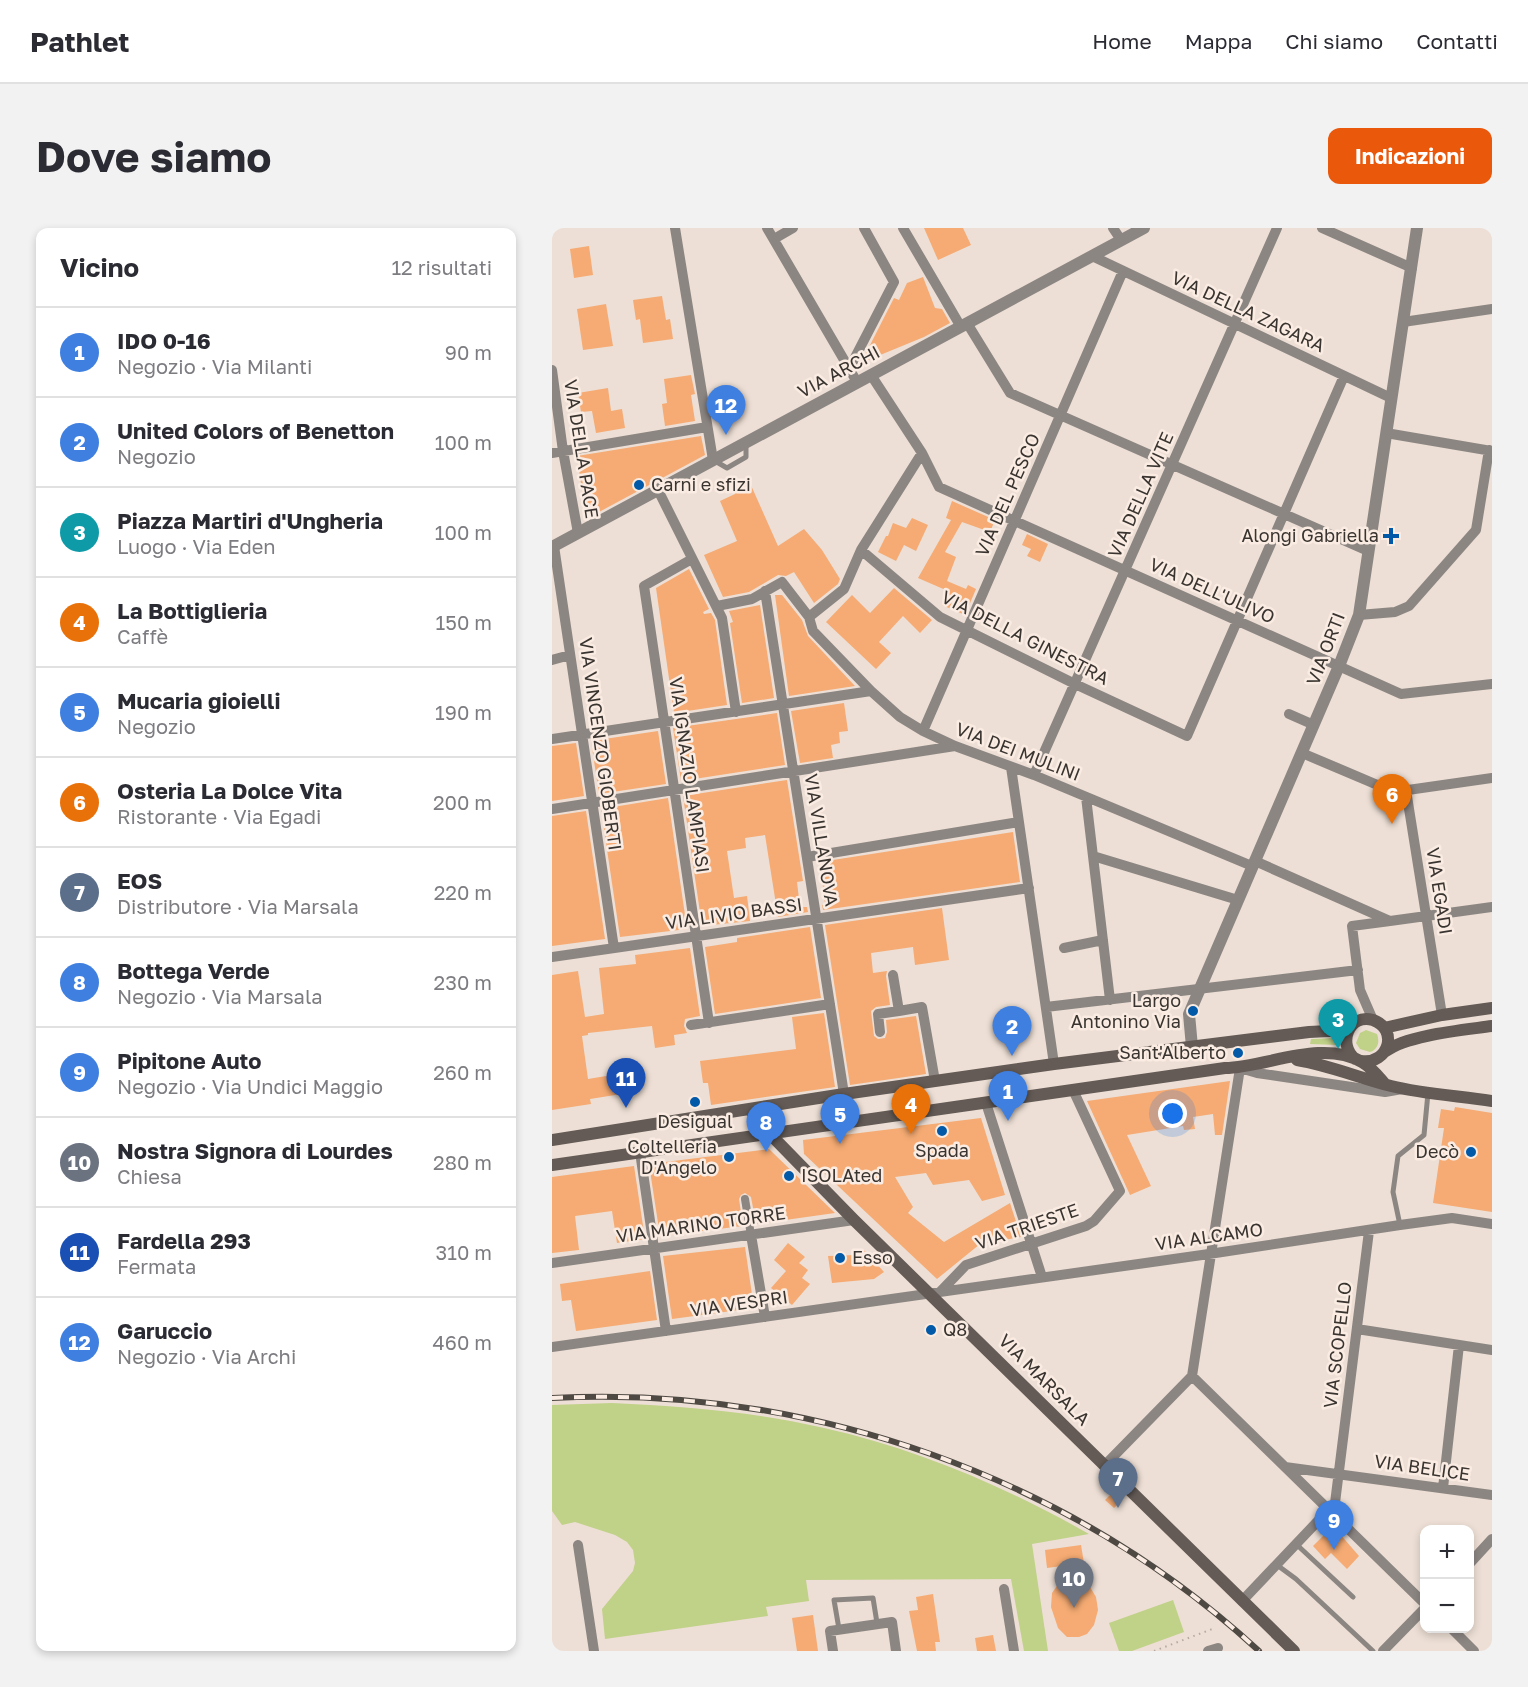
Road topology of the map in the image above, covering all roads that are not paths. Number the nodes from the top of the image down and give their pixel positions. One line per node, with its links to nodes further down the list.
1 (675, 228): 27 (street)
2 (767, 228): 11 (street)
3 (793, 228): 11 (street)
4 (864, 228): 20 (street)
5 (903, 228): 19 (street)
6 (1113, 228): 12 (street)
7 (1144, 228): 12 (street, VIA ARCHI)
8 (1277, 228): 18 (street, VIA DELLA VITE)
9 (1322, 228): 14 (street)
10 (1417, 228): 14 (street, VIA ORTI)
11 (774, 239): 20 (street)
12 (1120, 240): 13 (street, VIA ARCHI)
13 (1092, 256): 15 (street, VIA DELLA ZAGARA); 19 (street, VIA ARCHI)
14 (1412, 268): 17 (street, VIA ORTI)
15 (1123, 272): 18 (street, VIA DELLA ZAGARA); 26 (street, VIA DEL PESCO)
16 (1492, 309): 17 (street)
17 (1403, 322): 25 (street, VIA ORTI)
18 (1234, 324): 23 (street, VIA DELLA ZAGARA); 33 (street, VIA DELLA VITE)
19 (964, 325): 22 (street, VIA ARCHI); 26 (street)
20 (849, 369): 24 (street)
21 (552, 370): 30 (street, VIA DELLA PACE)
22 (871, 375): 24 (street, VIA ARCHI); 31 (street)
23 (1344, 376): 25 (street, VIA DELLA ZAGARA); 35 (street)
24 (857, 382): 32 (street, VIA ARCHI)
25 (1391, 398): 28 (street, VIA ORTI)
26 (1061, 416): 33 (street); 36 (street, VIA DEL PESCO)
27 (707, 427): 30 (street); 32 (street)
28 (1386, 433): 29 (street); 40 (street, VIA ORTI)
29 (1490, 450): 45 (street)
30 (558, 452): 37 (street, VIA DELLA PACE)
31 (922, 453): 36 (street, VIA DELL'ULIVO); 39 (street)
32 (713, 460): 34 (street, VIA ARCHI)
33 (1173, 465): 35 (street); 42 (street, VIA DELLA VITE)
34 (658, 490): 37 (street, VIA ARCHI); 41 (street)
35 (1284, 514): 40 (street); 47 (street)
36 (1015, 521): 42 (street, VIA DELL'ULIVO); 48 (street, VIA DEL PESCO)
37 (578, 533): 38 (street, VIA ARCHI)
38 (553, 547): 49 (street, VIA VINCENZO GIOBERTI)
39 (861, 550): 46 (street); 48 (street, VIA DELLA GINESTRA)
40 (1368, 551): 45 (street, VIA ORTI)
41 (692, 559): 44 (street); 58 (street, VIA IGNAZIO LAMPIASI)
42 (1125, 570): 47 (street, VIA DELL'ULIVO); 52 (street, VIA DELLA VITE)
43 (765, 591): 44 (street); 46 (street, VIA DEI MULINI); 55 (street, VIA VILLANOVA)
44 (717, 606): 56 (street)
45 (1359, 615): 51 (street, VIA ORTI)
46 (809, 617): 54 (street, VIA DEI MULINI)
47 (1237, 620): 51 (street, VIA DELL'ULIVO); 52 (street, VIA DELLA GINESTRA)
48 (967, 630): 52 (street, VIA DELLA GINESTRA); 60 (street, VIA DEL PESCO)
49 (570, 655): 50 (street); 61 (street, VIA VINCENZO GIOBERTI)
50 (552, 660)
51 (1340, 666): 53 (street, VIA DELL'ULIVO); 59 (street, VIA ORTI)
52 (1075, 684): 68 (street, VIA DELLA VITE)
53 (1492, 684)
54 (871, 691): 55 (street); 60 (street, VIA DEI MULINI)
55 (783, 705): 56 (street); 67 (street, VIA VILLANOVA)
56 (736, 712): 58 (street)
57 (1289, 714): 59 (street)
58 (665, 722): 61 (street); 70 (street, VIA IGNAZIO LAMPIASI)
59 (1314, 725): 65 (street, VIA ORTI)
60 (927, 733): 63 (street, VIA DEI MULINI); 64 (street, VIA DEL PESCO)
61 (582, 735): 62 (street); 73 (street, VIA VINCENZO GIOBERTI)
62 (552, 739)
63 (956, 746): 64 (street); 66 (street, VIA DEI MULINI)
64 (924, 751): 67 (street)
65 (1302, 753): 71 (street); 78 (street, VIA ORTI)
66 (1011, 767): 68 (street, VIA DEI MULINI); 75 (street)
67 (793, 771): 70 (street); 77 (street, VIA VILLANOVA)
68 (1034, 775): 72 (street, VIA DEI MULINI)
69 (1492, 778): 71 (street)
70 (674, 790): 73 (street); 85 (street, VIA IGNAZIO LAMPIASI)
71 (1406, 790): 82 (street, VIA EGADI)
72 (1086, 797): 76 (street); 78 (street, VIA DEI MULINI)
73 (592, 802): 74 (street); 87 (street, VIA VINCENZO GIOBERTI)
74 (552, 808)
75 (1019, 822): 77 (street); 79 (street)
76 (1093, 855): 80 (street); 86 (street)
77 (807, 857): 83 (street, VIA VILLANOVA)
78 (1254, 863): 80 (street, VIA ORTI); 84 (street, VIA DEI MULINI)
79 (1029, 888): 83 (street, VIA LIVIO BASSI); 95 (street)
80 (1238, 900): 92 (street, VIA ORTI)
81 (1492, 907): 82 (street)
82 (1426, 916): 84 (street); 98 (street, VIA EGADI)
83 (816, 919): 85 (street, VIA LIVIO BASSI); 94 (street, VIA VILLANOVA)
84 (1390, 921): 90 (street)
85 (696, 936): 87 (street, VIA LIVIO BASSI); 99 (street, VIA IGNAZIO LAMPIASI)
86 (1103, 940): 88 (street); 93 (street)
87 (614, 948): 89 (street, VIA LIVIO BASSI)
88 (1064, 948)
89 (552, 957)
90 (1358, 970): 92 (street); 100 (street)
91 (893, 975): 97 (street)
92 (1199, 989): 93 (street); 105 (street, VIA ORTI)
93 (1110, 1000): 95 (street)
94 (830, 1004): 99 (street); 116 (street, VIA VILLANOVA)
95 (1046, 1007): 109 (street)
96 (1492, 1008): 98 (main road)
97 (899, 1011): 104 (street); 111 (street)
98 (1447, 1015): 100 (main road)
99 (709, 1023): 101 (street)
100 (1378, 1024): 103 (main road); 106 (main road)
101 (692, 1025)
102 (1492, 1026): 106 (main road)
103 (1349, 1030): 105 (main road); 108 (main road)
104 (880, 1032)
105 (1192, 1047): 109 (main road)
106 (1385, 1053): 108 (main road); 112 (main road)
107 (1282, 1058): 108 (main road); 110 (main road); 112 (main road)
108 (1358, 1060): 112 (main road)
109 (1054, 1064): 111 (main road)
110 (1240, 1068): 113 (street); 114 (main road); 132 (street)
111 (935, 1082): 116 (main road)
112 (1388, 1085): 113 (main road)
113 (1408, 1089): 115 (main road)
114 (1073, 1090): 118 (main road); 130 (street, VIA TRIESTE)
115 (1428, 1092): 117 (main road); 127 (lane)
116 (844, 1094): 119 (main road)
117 (1492, 1101)
118 (986, 1103): 120 (main road); 130 (street)
119 (750, 1110): 120 (main road, VIA MARSALA); 121 (main road)
120 (770, 1134): 122 (main road); 125 (main road, VIA MARSALA)
121 (552, 1140)
122 (640, 1152): 123 (main road); 131 (street)
123 (552, 1165)
124 (746, 1199): 129 (street)
125 (854, 1220): 129 (street, VIA MARINO TORRE); 135 (main road, VIA MARSALA)
126 (1492, 1224): 127 (street, VIA ALCAMO)
127 (1400, 1225): 128 (street, VIA ALCAMO)
128 (1369, 1231): 132 (street, VIA ALCAMO); 137 (street, VIA SCOPELLO)
129 (751, 1235): 131 (street, VIA MARINO TORRE); 136 (street)
130 (1032, 1245): 134 (street); 135 (street, VIA TRIESTE)
131 (654, 1248): 133 (street, VIA MARINO TORRE); 138 (street)
132 (1209, 1254): 134 (street, VIA ALCAMO); 144 (street)
133 (552, 1263)
134 (1042, 1277): 135 (street, VIA ALCAMO)
135 (935, 1293): 136 (street, VIA VESPRI); 146 (main road, VIA MARSALA)
136 (765, 1317): 138 (street, VIA VESPRI)
137 (1357, 1329): 140 (street); 147 (street, VIA SCOPELLO)
138 (666, 1331): 141 (street, VIA VESPRI)
139 (552, 1342): 141 (street)
140 (1459, 1345): 142 (street); 148 (street)
141 (552, 1347): 143 (street)
142 (1492, 1350)
143 (554, 1359)
144 (1192, 1376): 145 (street); 146 (street)
145 (1281, 1463): 147 (street, VIA BELICE); 150 (street)
146 (1104, 1466): 159 (main road, VIA MARSALA)
147 (1342, 1471): 148 (street, VIA BELICE); 150 (street, VIA SCOPELLO)
148 (1443, 1488): 149 (street, VIA BELICE)
149 (1492, 1495)
150 (1330, 1514): 151 (street); 158 (street)
151 (1296, 1544): 155 (street); 157 (lane)
152 (1491, 1544): 154 (street)
153 (579, 1545): 164 (street)
154 (1474, 1559)
155 (1276, 1565): 159 (street); 169 (lane)
156 (1004, 1588): 167 (street)
157 (1353, 1598)
158 (1420, 1598)
159 (1242, 1601): 168 (main road, VIA MARSALA)
160 (1420, 1614): 170 (street)
161 (877, 1624): 162 (street); 162 (lane); 166 (street)
162 (840, 1629): 165 (street)
163 (1455, 1633): 171 (street)
164 (594, 1651)
165 (833, 1651)
166 (896, 1651)
167 (1014, 1651)
168 (1294, 1651)
169 (1373, 1651)
170 (1383, 1651)
171 (1474, 1651)

